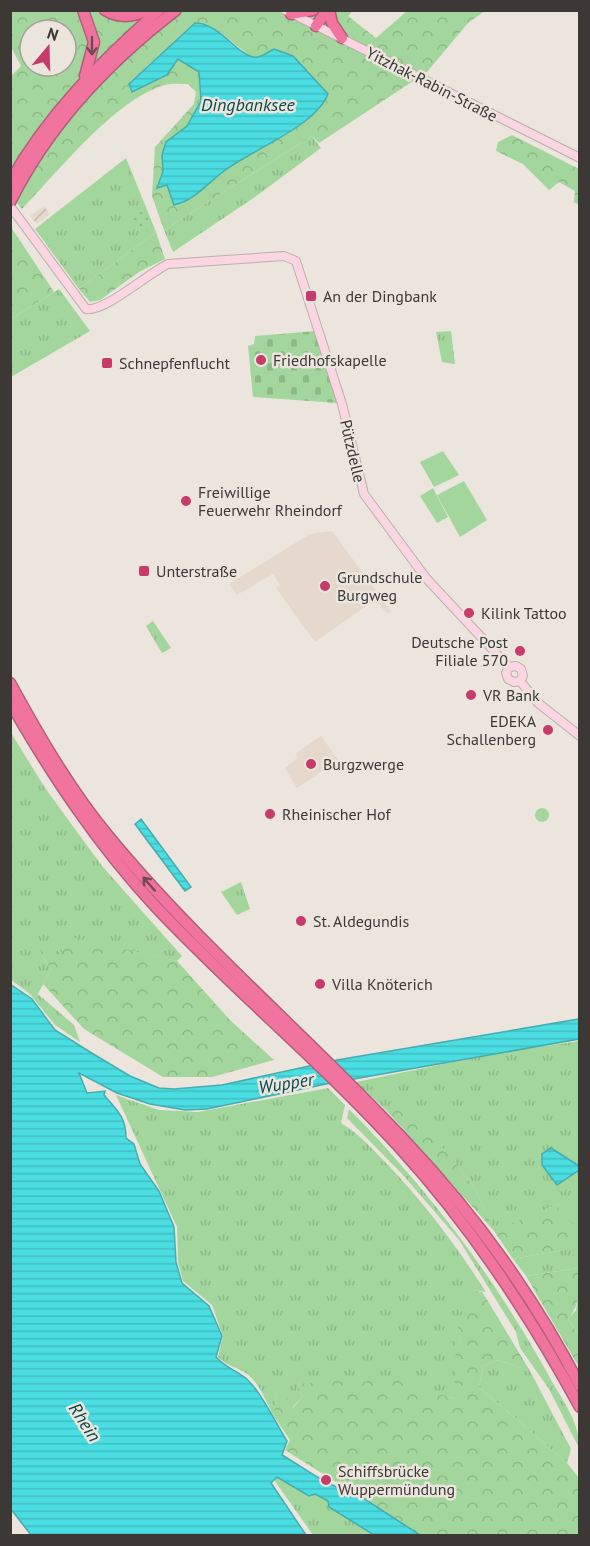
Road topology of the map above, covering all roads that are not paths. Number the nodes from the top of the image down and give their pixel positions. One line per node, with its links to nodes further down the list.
1 (83, 10): 12 (highway, one-way to 12)
2 (105, 10): 3 (highway)
3 (146, 10)
4 (159, 10): 12 (highway)
5 (177, 10): 14 (highway)
6 (313, 10): 9 (highway)
7 (320, 10): 10 (highway)
8 (328, 10): 10 (highway); 11 (highway)
9 (288, 12): 10 (street, Yitzhak-Rabin-Straße)
10 (316, 26): 11 (street, Yitzhak-Rabin-Straße)
11 (342, 38): 13 (street, Yitzhak-Rabin-Straße)
12 (83, 81): 14 (highway)
13 (579, 158)
14 (13, 183): 15 (highway)
15 (10, 204): 18 (street, Pützdelle)
16 (10, 683): 19 (highway, one-way to 16)
17 (10, 702): 19 (highway)
18 (579, 736)
19 (288, 1032): 20 (highway)
20 (378, 1119): 21 (highway); 22 (highway)
21 (579, 1386)
22 (579, 1407)

